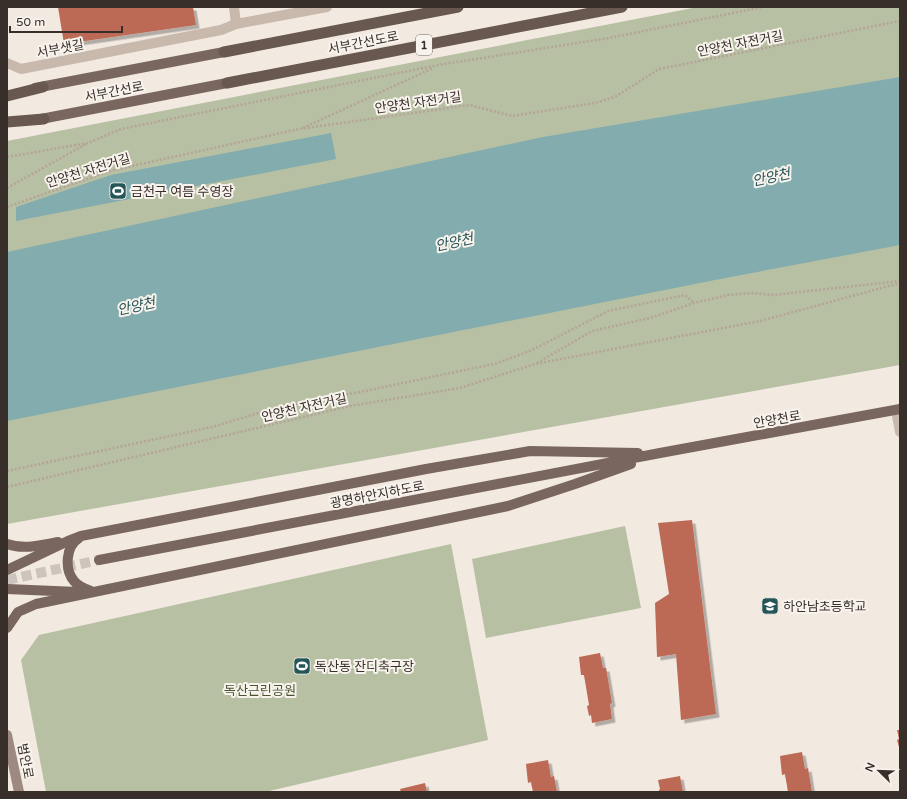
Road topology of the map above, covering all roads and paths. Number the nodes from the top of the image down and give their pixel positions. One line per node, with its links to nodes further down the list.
1 (234, 7): 7 (street)
2 (327, 7): 7 (street, 서부샛길)
3 (458, 7): 8 (highway, 서부간선도로)
4 (622, 7): 11 (highway, 서부간선도로 / 1)
5 (763, 7): 10 (path)
6 (900, 21): 18 (path, 안양천 자전거길)
7 (236, 24): 9 (street, 서부샛길)
8 (224, 52): 12 (main road, 서부간선로)
9 (7, 63)
10 (438, 65): 18 (path); 19 (path)
11 (227, 83): 15 (main road, 서부간선로 / 1)
12 (43, 87): 13 (main road, 서부간선로); 14 (highway)
13 (7, 90)
14 (7, 96)
15 (44, 118): 16 (highway); 17 (main road, 서부간선로 / 1)
16 (7, 122)
17 (7, 127)
18 (299, 129): 22 (path, 안양천 자전거길)
19 (88, 143): 20 (path); 21 (path)
20 (7, 157)
21 (7, 188)
22 (7, 207)
23 (900, 282): 24 (path, 안양천 자전거길); 25 (path, 안양천 자전거길)
24 (694, 303): 25 (path, 안양천 자전거길); 29 (path)
25 (534, 364): 30 (path, 안양천 자전거길)
26 (898, 410): 27 (street); 28 (main road, 안양천로)
27 (900, 432)
28 (660, 453): 31 (main road); 34 (main road, 광명하안지하도로); 37 (main road)
29 (7, 471)
30 (7, 487)
31 (81, 536): 32 (main road); 37 (main road)
32 (68, 541): 33 (main road); 35 (main road)
33 (7, 544)
34 (99, 560)
35 (7, 570)
36 (7, 589): 37 (main road)
37 (96, 592): 38 (main road)
38 (7, 628)
39 (7, 735): 40 (main road, 범안로)
40 (18, 792)

